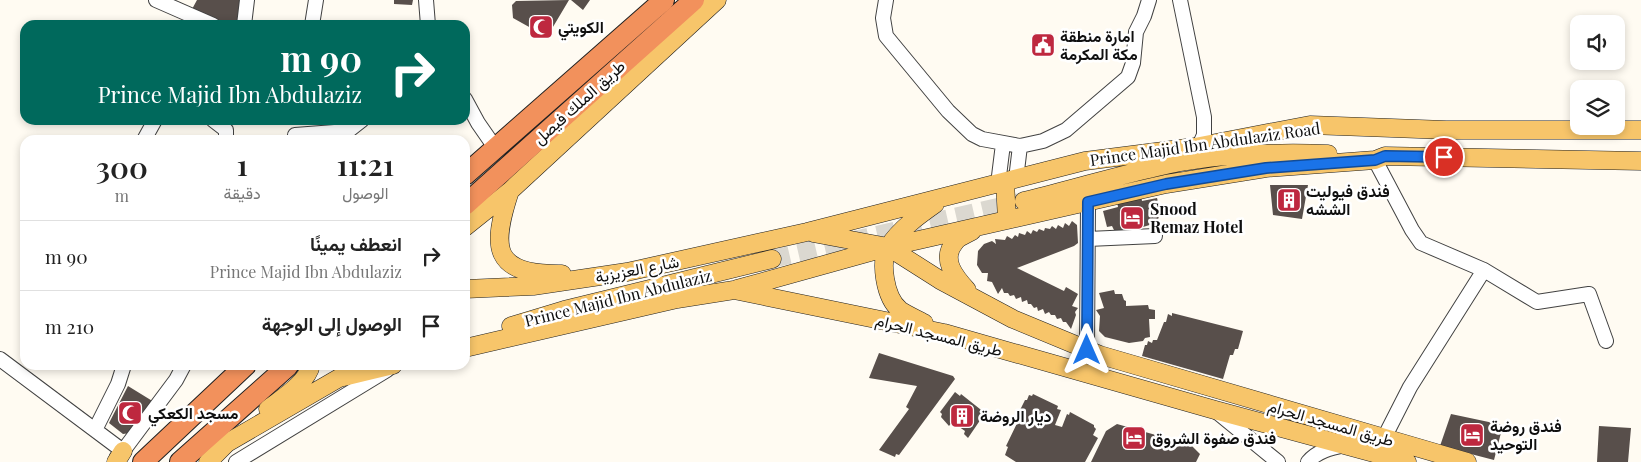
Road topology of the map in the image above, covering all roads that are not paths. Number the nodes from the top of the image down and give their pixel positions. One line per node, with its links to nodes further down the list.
1 (156, 0): 11 (street)
2 (247, 0): 12 (street)
3 (316, 0): 13 (street)
4 (426, 0): 14 (street)
5 (664, 0): 26 (highway, طريق الملك فيصل)
6 (694, 0): 33 (highway, طريق الملك فيصل)
7 (717, 0): 31 (main road)
8 (886, 0): 23 (street)
9 (1149, 0): 24 (street)
10 (1180, 0): 16 (street)
11 (202, 20)
12 (245, 20)
13 (313, 20)
14 (428, 20)
15 (470, 108): 26 (street)
16 (1204, 117): 22 (street); 25 (street)
17 (220, 125): 20 (street)
18 (356, 125): 21 (street)
19 (1641, 130): 22 (main road, Prince Majid Ibn Abdulaziz Road)
20 (226, 135)
21 (312, 135)
22 (1228, 142): 25 (main road, Prince Majid Ibn Abdulaziz Road)
23 (1003, 144): 24 (street); 30 (street)
24 (1020, 146): 30 (street)
25 (1199, 146): 30 (main road, Prince Majid Ibn Abdulaziz Road)
26 (496, 149): 29 (highway, طريق الملك فيصل)
27 (1380, 158): 28 (main road); 34 (main road); 35 (main road); 44 (street)
28 (1641, 161)
29 (470, 171)
30 (1006, 182): 32 (main road, Prince Majid Ibn Abdulaziz Road); 36 (main road)
31 (510, 191): 37 (main road); 45 (main road)
32 (943, 198): 39 (main road, Prince Majid Ibn Abdulaziz Road); 42 (main road)
33 (470, 201)
34 (1024, 201)
35 (1088, 202): 36 (main road); 41 (street)
36 (1007, 220): 38 (main road)
37 (470, 223)
38 (981, 226): 42 (main road); 48 (main road)
39 (807, 232): 42 (main road, طريق المسجد الحرام); 45 (main road, شارع العزيزية)
40 (1155, 236): 41 (street)
41 (1088, 240): 53 (street)
42 (888, 247): 47 (main road); 48 (main road, طريق المسجد الحرام); 49 (main road)
43 (772, 259): 50 (main road, Prince Majid Ibn Abdulaziz)
44 (1484, 270): 51 (street); 68 (street)
45 (627, 272): 46 (main road, شارع العزيزية)
46 (470, 289)
47 (734, 290): 49 (main road, طريق المسجد الحرام); 52 (main road, طريق المسجد الحرام)
48 (974, 298): 53 (main road, طريق المسجد الحرام)
49 (944, 333): 64 (main road, طريق المسجد الحرام)
50 (470, 338)
51 (1606, 341)
52 (470, 347)
53 (1087, 350): 68 (main road, طريق المسجد الحرام)
54 (1, 363): 65 (street)
55 (122, 370): 65 (street)
56 (181, 370): 69 (street)
57 (241, 370): 70 (highway)
58 (284, 370): 71 (highway)
59 (310, 370): 66 (main road)
60 (365, 370): 63 (main road)
61 (373, 370): 63 (main road)
62 (386, 370): 73 (street)
63 (339, 378): 66 (main road)
64 (1215, 410): 67 (main road, طريق المسجد الحرام); 74 (street)
65 (94, 430): 69 (street)
66 (227, 443): 72 (main road)
67 (1345, 445): 68 (main road, طريق المسجد الحرام); 75 (street)
68 (1382, 452): 76 (main road, طريق المسجد الحرام); 77 (main road, طريق المسجد الحرام)
69 (117, 458)
70 (144, 462)
71 (180, 462)
72 (208, 462)
73 (236, 462)
74 (1278, 462)
75 (1308, 462)
76 (1407, 462)
77 (1467, 462)

